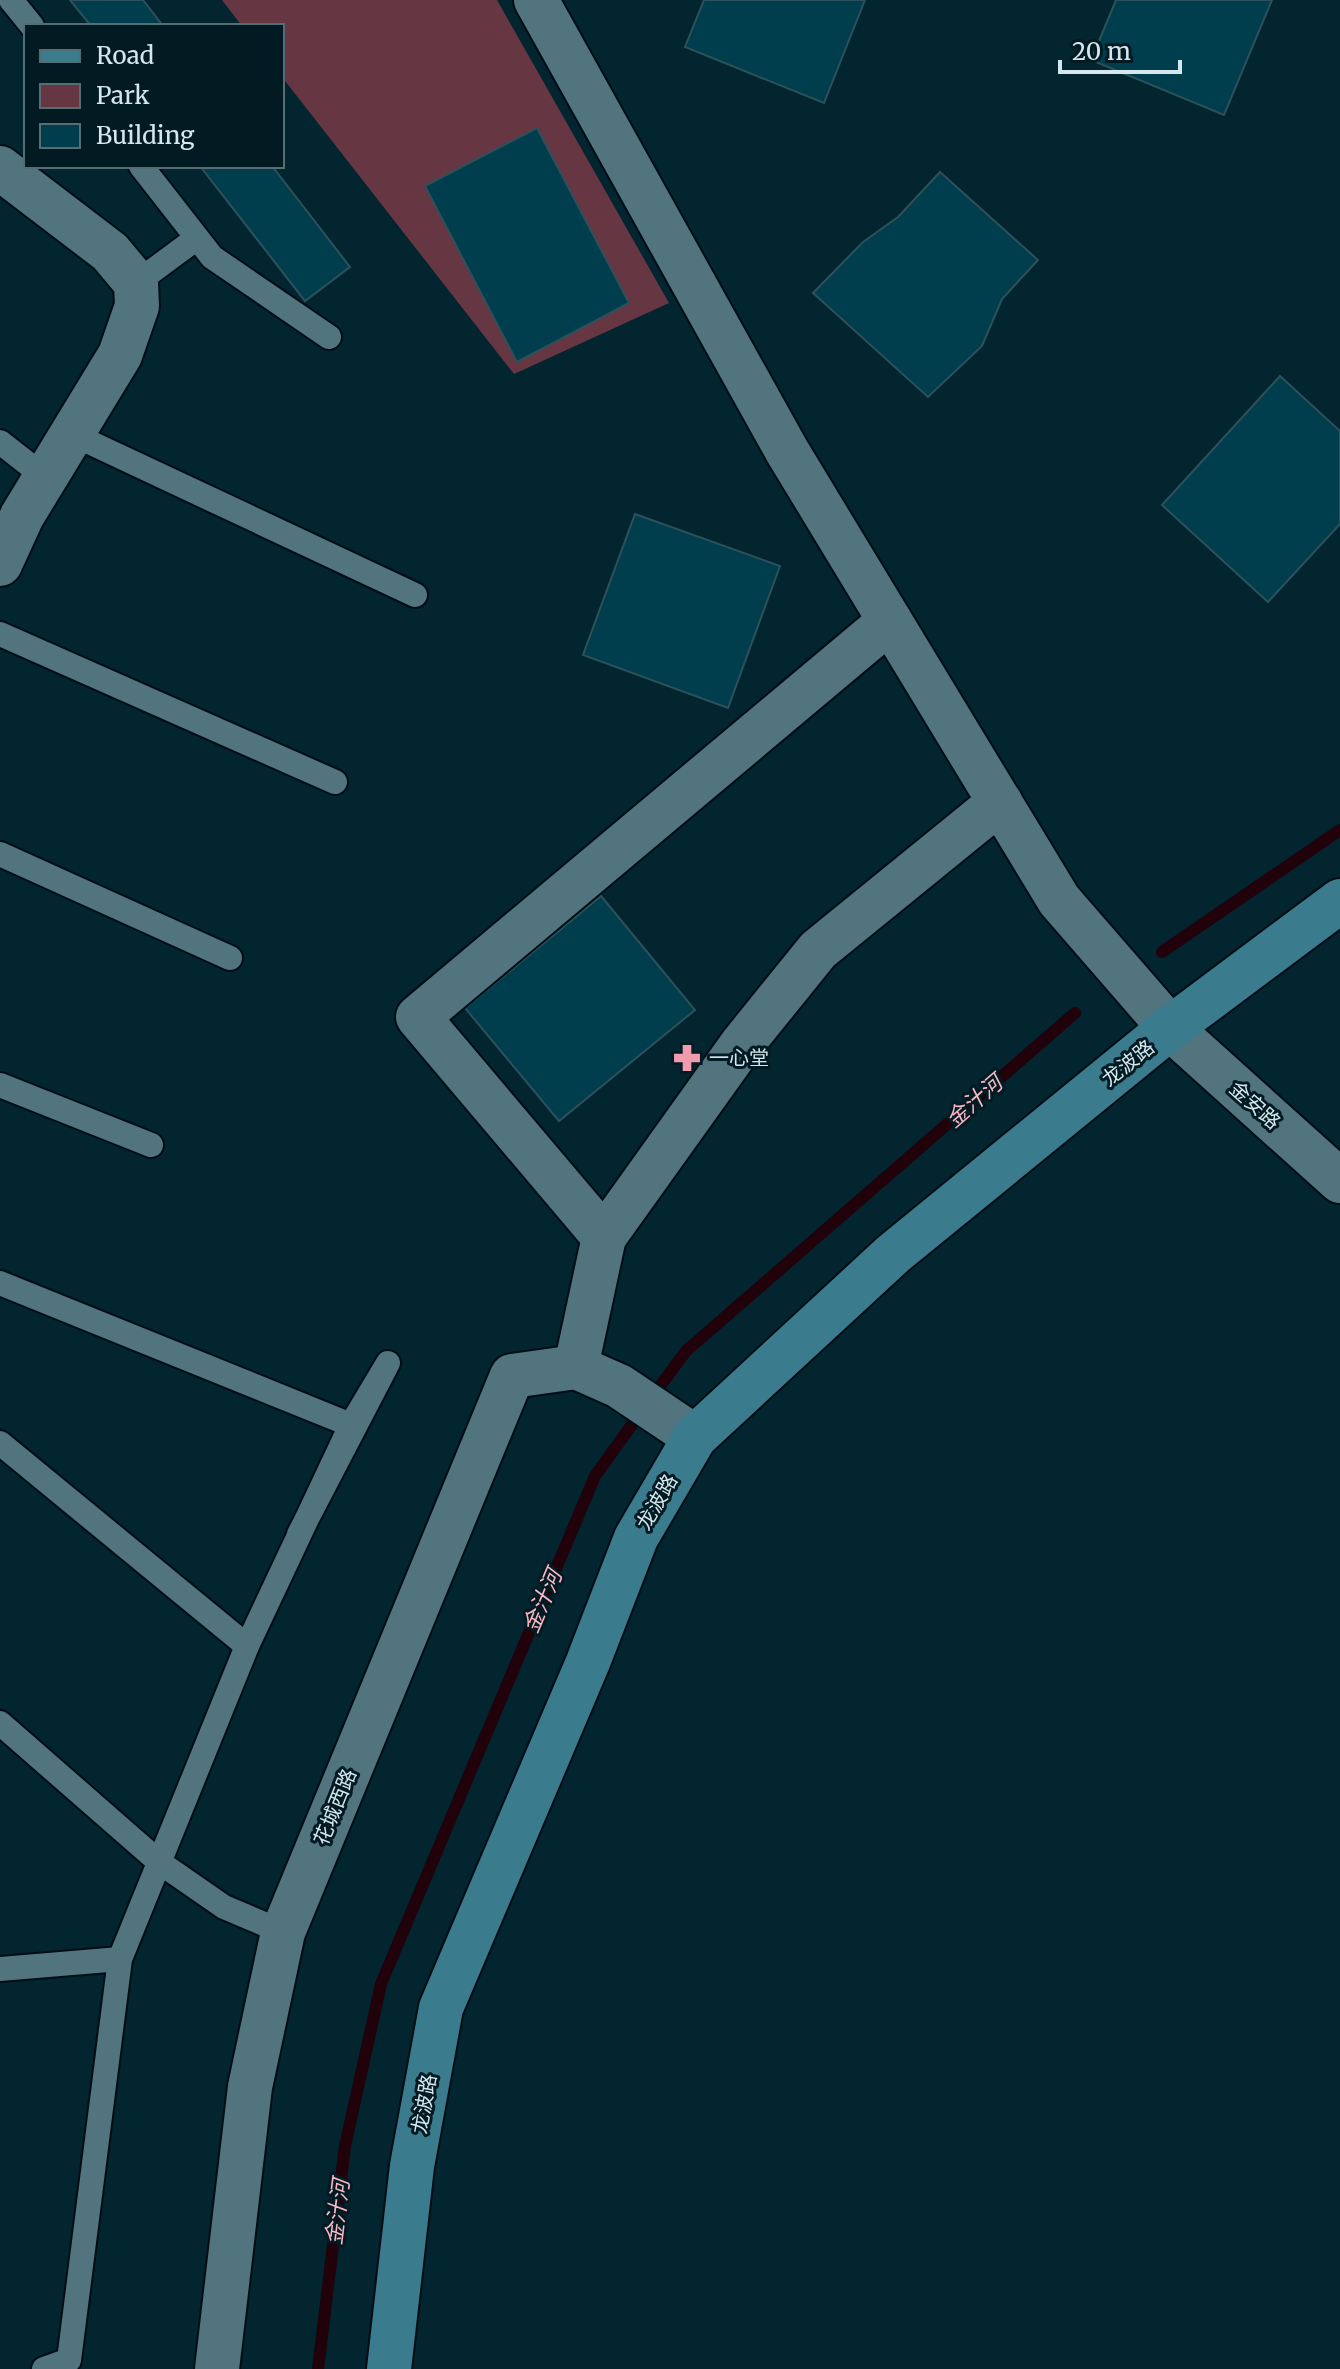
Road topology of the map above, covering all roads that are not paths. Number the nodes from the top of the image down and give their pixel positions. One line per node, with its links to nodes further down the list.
1 (11, 0): 3 (lane)
2 (536, 0): 14 (street, 金安路)
3 (30, 24)
4 (0, 168): 7 (street)
5 (143, 168): 6 (lane)
6 (197, 238): 7 (lane); 8 (lane)
7 (136, 283): 9 (street)
8 (329, 337)
9 (72, 434): 11 (street); 13 (lane)
10 (0, 442): 11 (lane)
11 (46, 478): 12 (street)
12 (0, 564)
13 (415, 595)
14 (890, 621): 17 (street, 金安路); 25 (street)
15 (0, 634): 16 (lane)
16 (335, 782)
17 (1000, 802): 21 (street, 金安路); 25 (street)
18 (0, 854): 20 (lane)
19 (1340, 901): 21 (street, 龙波路)
20 (230, 958)
21 (1170, 1028): 24 (street, 金安路); 29 (street, 龙波路)
22 (0, 1085): 23 (lane)
23 (151, 1145)
24 (1340, 1181)
25 (604, 1237): 27 (street)
26 (0, 1283): 28 (lane)
27 (576, 1367): 29 (street); 35 (street, 花城西路)
28 (351, 1425): 31 (lane); 31 (lane)
29 (695, 1437): 40 (street, 龙波路)
30 (0, 1443): 32 (lane)
31 (299, 1534): 32 (lane)
32 (247, 1646): 34 (lane)
33 (0, 1723): 34 (lane)
34 (159, 1862): 35 (lane); 36 (lane)
35 (283, 1932): 39 (street, 花城西路)
36 (120, 1959): 37 (lane); 38 (lane)
37 (0, 1969)
38 (44, 2369)
39 (217, 2369)
40 (389, 2369)

